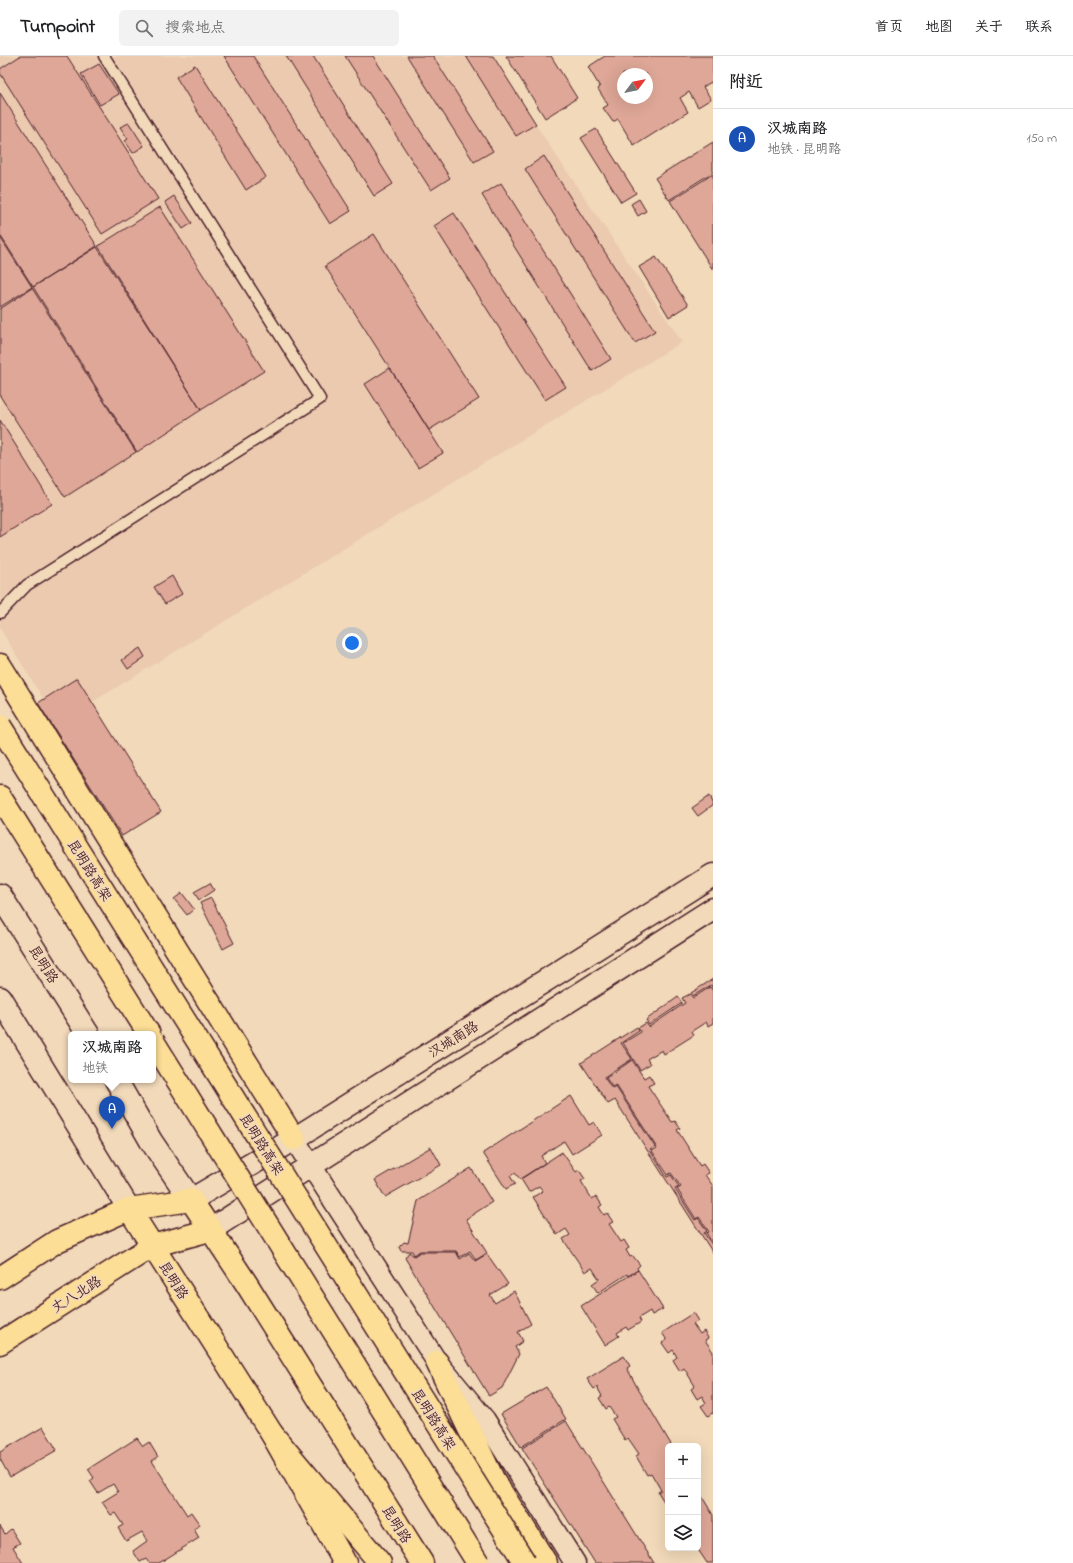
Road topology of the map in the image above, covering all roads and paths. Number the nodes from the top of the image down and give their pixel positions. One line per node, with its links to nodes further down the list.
1 (104, 56): 2 (lane)
2 (0, 613)
3 (0, 664): 14 (main road)
4 (0, 726): 28 (main road, 昆明路高架, bridge)
5 (0, 797): 11 (main road)
6 (713, 875): 14 (main road, 汉城南路)
7 (0, 895): 10 (main road, 昆明路)
8 (713, 909): 15 (main road, 汉城南路)
9 (0, 998): 17 (main road, 昆明路)
10 (86, 1031)
11 (147, 1031)
12 (156, 1046): 27 (main road, bridge)
13 (118, 1083): 16 (main road, 昆明路)
14 (294, 1139): 15 (street); 16 (main road, 汉城南路)
15 (310, 1165): 18 (main road, 汉城南路); 22 (street)
16 (191, 1200): 17 (main road); 18 (main road, 昆明路)
17 (129, 1209): 19 (main road, 昆明路); 20 (main road)
18 (210, 1230): 19 (main road, 丈八北路); 26 (main road, 昆明路)
19 (152, 1246): 21 (main road, 丈八北路); 23 (main road, 昆明路)
20 (0, 1278)
21 (0, 1343)
22 (437, 1362): 29 (main road); 30 (street)
23 (272, 1434): 24 (main road, 昆明路); 25 (main road)
24 (345, 1563)
25 (380, 1563)
26 (422, 1563)
27 (478, 1563)
28 (525, 1563)
29 (546, 1563)
30 (575, 1563)

